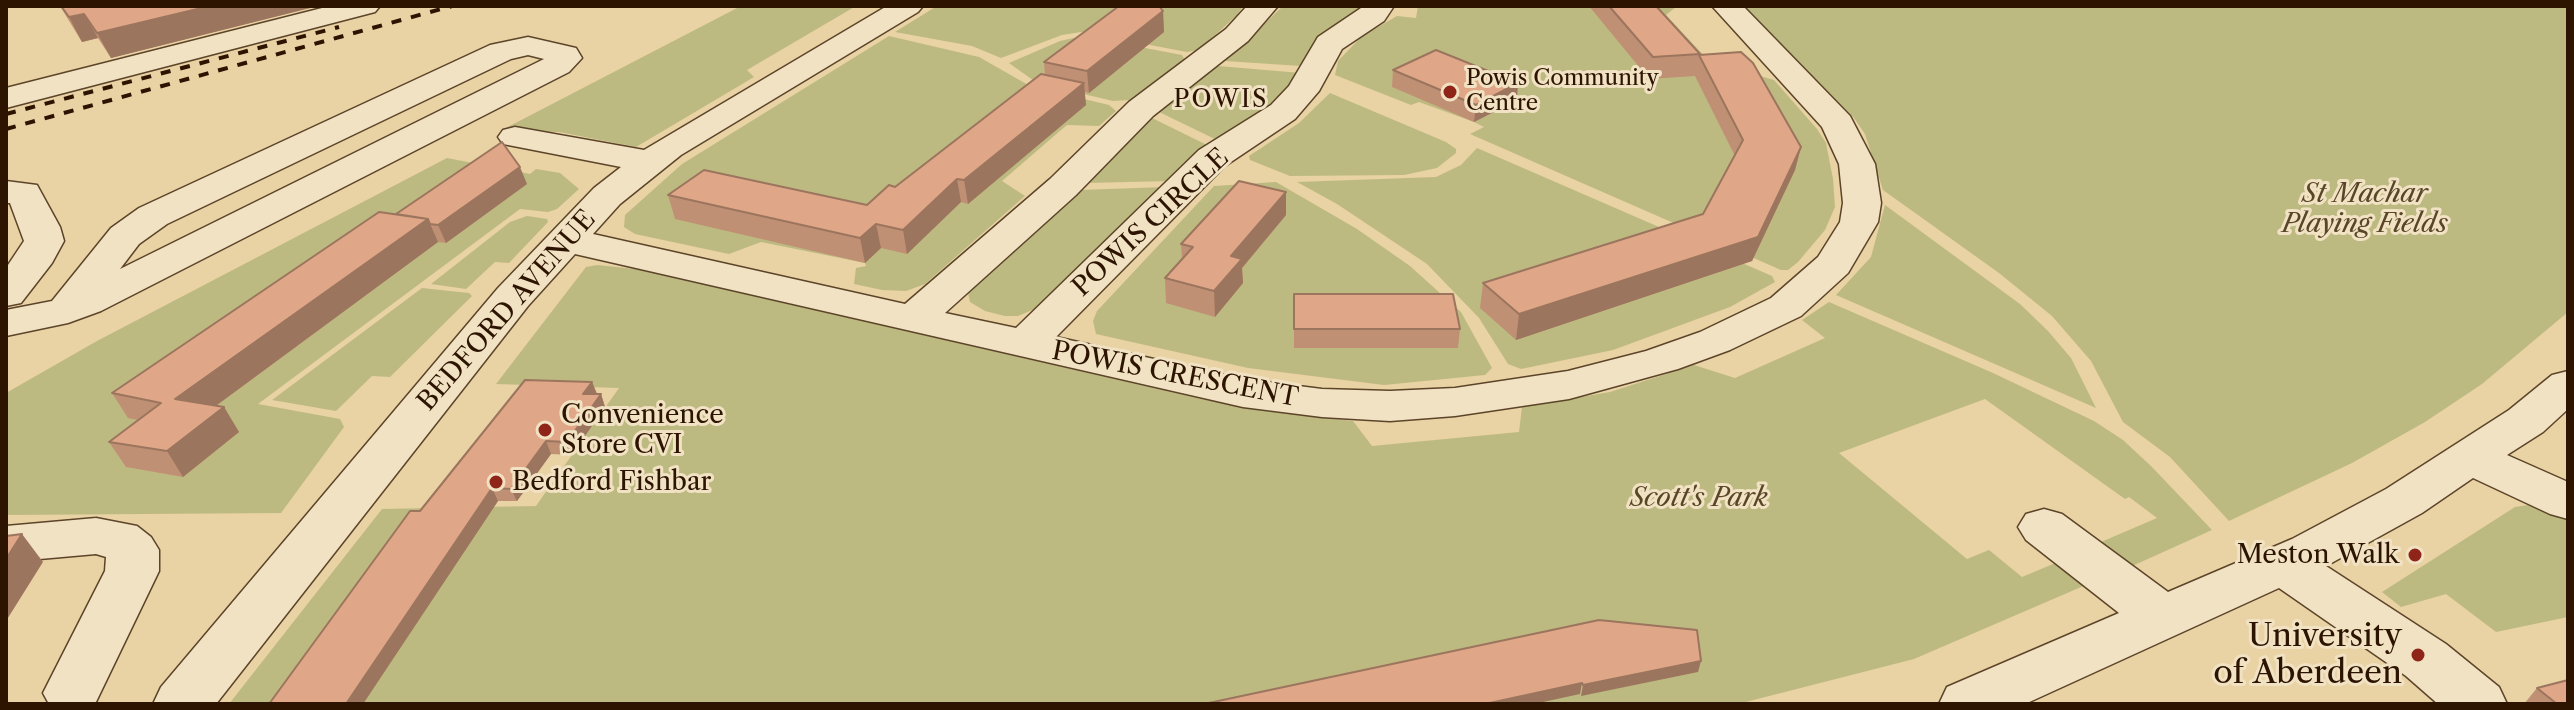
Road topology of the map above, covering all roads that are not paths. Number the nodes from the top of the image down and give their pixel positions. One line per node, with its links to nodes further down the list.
1 (365, 6): 6 (street)
2 (908, 6): 8 (street, BEDFORD AVENUE)
3 (1263, 6): 13 (street)
4 (1379, 6): 15 (street, POWIS CIRCLE)
5 (1727, 6): 15 (street, POWIS CRESCENT)
6 (6, 98)
7 (515, 137): 8 (street)
8 (649, 162): 10 (street, BEDFORD AVENUE)
9 (6, 192): 11 (street)
10 (565, 240): 13 (street, POWIS CRESCENT); 25 (street, BEDFORD AVENUE)
11 (6, 294)
12 (67, 310): 12 (street); 14 (street)
13 (911, 320): 15 (street, POWIS CRESCENT)
14 (6, 323)
15 (1024, 345)
16 (2568, 385): 17 (street)
17 (2471, 458): 18 (street); 21 (street)
18 (2568, 502)
19 (2044, 527): 22 (street)
20 (6, 544): 24 (street)
21 (2285, 565): 22 (street); 27 (street)
22 (2165, 619): 23 (street)
23 (2046, 691): 26 (street)
24 (72, 693)
25 (182, 704)
26 (1968, 704)
27 (2478, 704)

